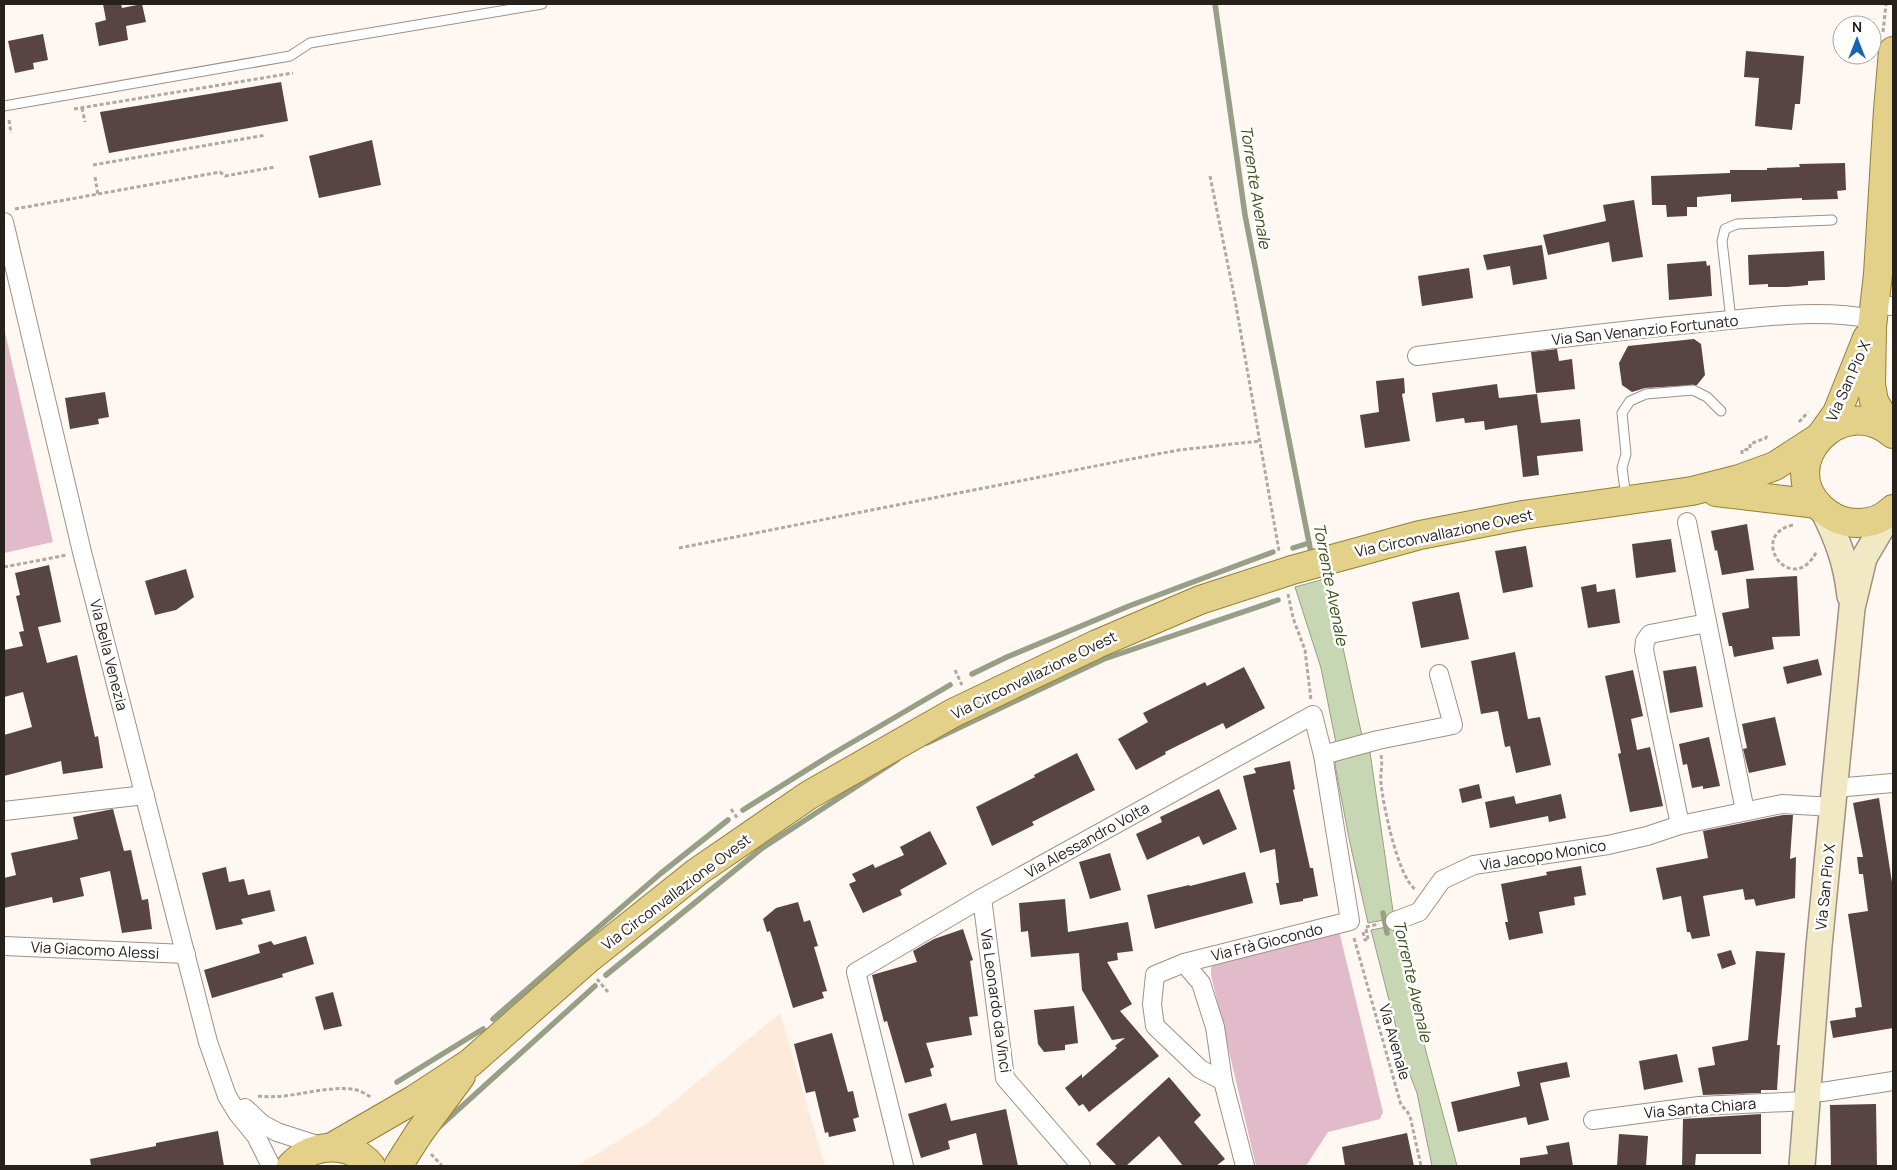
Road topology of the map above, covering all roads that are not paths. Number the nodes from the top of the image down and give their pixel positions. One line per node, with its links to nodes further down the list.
1 (542, 4): 3 (lane)
2 (1893, 51): 6 (main road, Via San Pio X)
3 (4, 106)
4 (8, 216): 24 (street, Via Bella Venezia)
5 (1832, 220): 7 (lane)
6 (1878, 314): 7 (street, Via San Venanzio Fortunato); 12 (main road, Via San Pio X); 13 (main road, Via San Pio X)
7 (1731, 320): 8 (street, Via San Venanzio Fortunato)
8 (1417, 356)
9 (1720, 410): 10 (lane)
10 (1623, 425): 11 (lane); 15 (lane)
11 (1632, 430)
12 (1812, 433): 13 (main road); 14 (main road, Via Circonvallazione Ovest); 16 (main road)
13 (1893, 434)
14 (1692, 491): 15 (main road, Via Circonvallazione Ovest); 16 (main road, Via Circonvallazione Ovest)
15 (1626, 500): 34 (main road, Via Circonvallazione Ovest)
16 (1820, 507): 17 (main road, Via Circonvallazione Ovest); 19 (street, Via San Pio X)
17 (1892, 510): 19 (street, Via San Pio X)
18 (1687, 522): 20 (street)
19 (1852, 608): 25 (street, Via San Pio X)
20 (1707, 623): 27 (street); 28 (street)
21 (1439, 674): 22 (street)
22 (1330, 753): 29 (street, Via Alessandro Volta); 33 (street, Via Frà Giocondo)
23 (1893, 782): 25 (street, Via Jacopo Monico)
24 (145, 795): 26 (street); 32 (street, Via Bella Venezia)
25 (1834, 797): 27 (street, Via Jacopo Monico); 38 (street, Via San Pio X)
26 (4, 811)
27 (1745, 811): 28 (street, Via Jacopo Monico)
28 (1680, 825): 30 (street, Via Jacopo Monico)
29 (982, 898): 45 (street, Via Alessandro Volta); 46 (street, Via Leonardo da Vinci)
30 (1395, 921)
31 (4, 946): 32 (street, Via Giacomo Alessi)
32 (186, 954): 37 (street, Via Bella Venezia)
33 (1184, 963): 35 (street, Via Frà Giocondo); 35 (street, Via Frà Giocondo)
34 (470, 1063): 40 (main road, Via Circonvallazione Ovest); 44 (main road, Via Circonvallazione Ovest)
35 (1223, 1081): 47 (street, Via Frà Giocondo)
36 (1893, 1081): 38 (street, Via Santa Chiara)
37 (222, 1085): 40 (street, Via Bella Venezia); 41 (street, Via Bella Venezia)
38 (1808, 1096): 39 (street, Via Santa Chiara); 48 (street, Via San Pio X)
39 (1592, 1120)
40 (328, 1148): 42 (main road, Via Circonvallazione Ovest); 43 (main road)
41 (271, 1166)
42 (291, 1166)
43 (372, 1166)
44 (398, 1166)
45 (904, 1166)
46 (1081, 1166)
47 (1245, 1166)
48 (1802, 1166)

